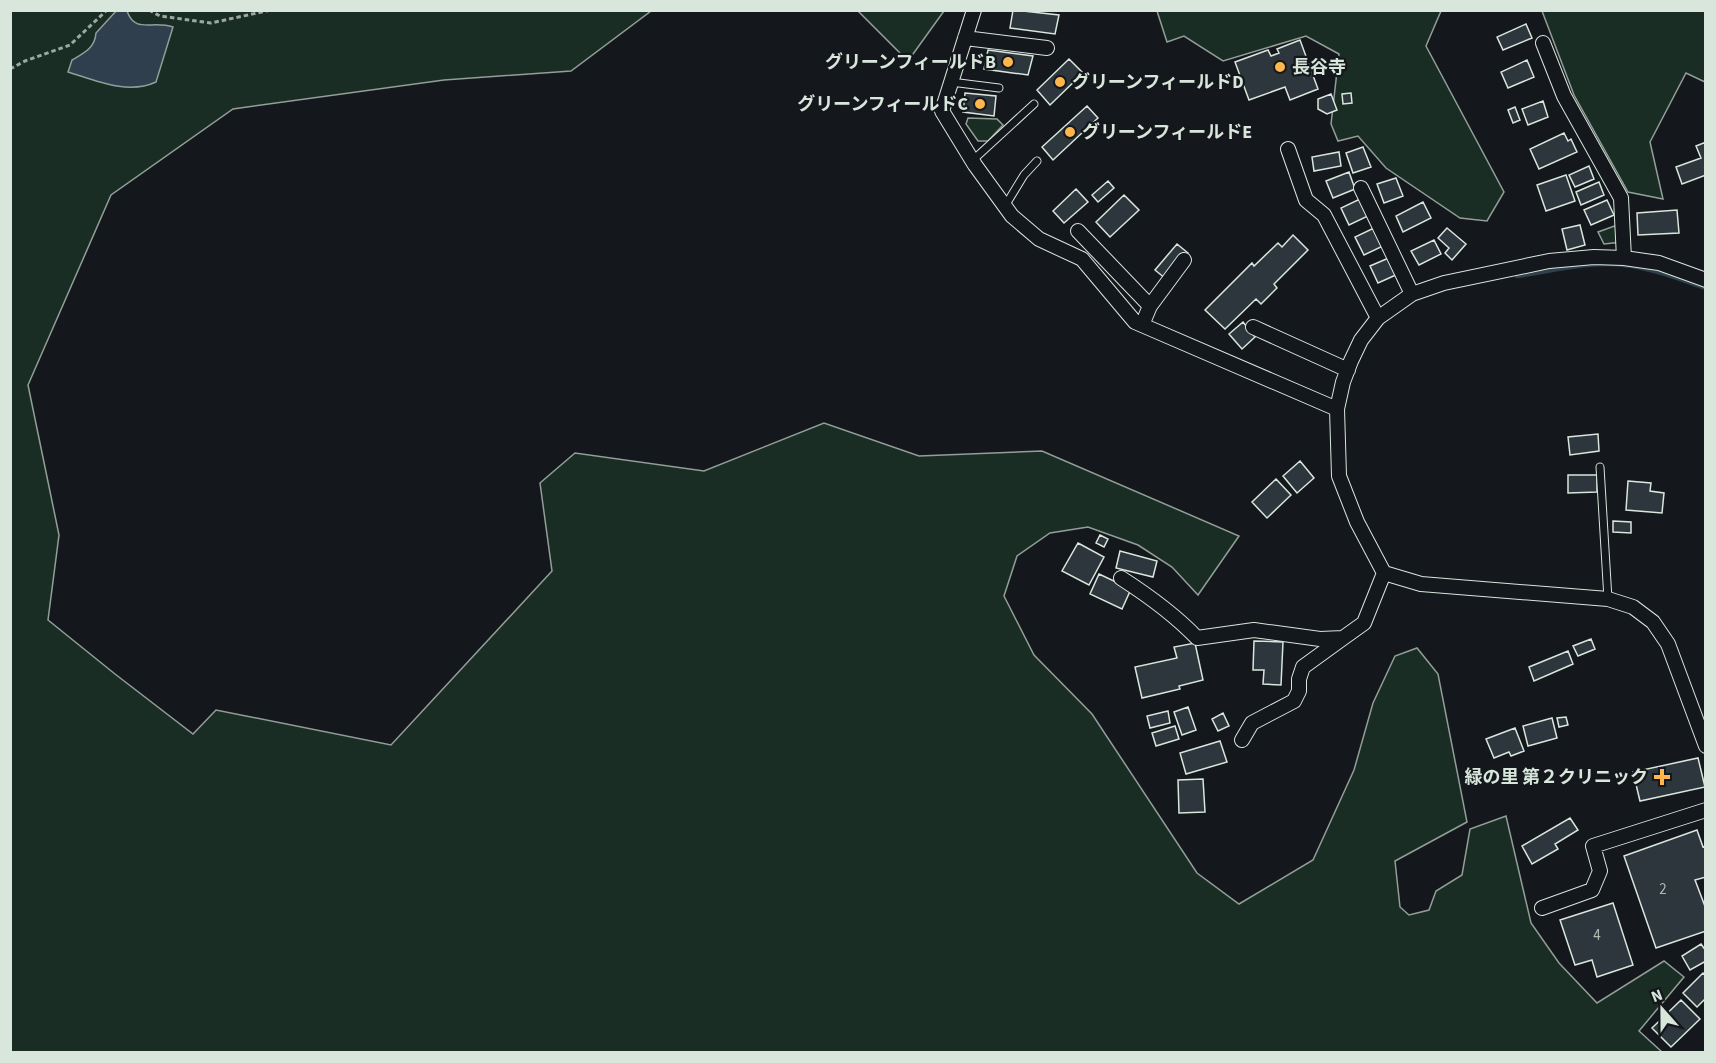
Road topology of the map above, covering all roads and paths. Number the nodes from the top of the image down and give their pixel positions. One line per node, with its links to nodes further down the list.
1 (107, 10): 8 (path)
2 (149, 10): 3 (path)
3 (271, 10)
4 (974, 10): 5 (street)
5 (965, 38): 7 (street); 9 (street)
6 (1543, 43): 18 (street)
7 (1047, 48)
8 (10, 69)
9 (951, 82): 10 (lane); 13 (street)
10 (999, 88)
11 (1034, 104): 13 (lane)
12 (1288, 149): 23 (street)
13 (972, 160): 16 (street)
14 (1037, 161): 16 (lane)
15 (1361, 188): 21 (street)
16 (1005, 206): 24 (street)
17 (1078, 231): 22 (street)
18 (1624, 258): 20 (street); 21 (street)
19 (1184, 260): 22 (street)
20 (1706, 280)
21 (1412, 294): 23 (street)
22 (1150, 306): 24 (street)
23 (1378, 318): 26 (street)
24 (1142, 325): 27 (street)
25 (1253, 327): 26 (street)
26 (1347, 370): 27 (street)
27 (1337, 409): 29 (street)
28 (1600, 467): 31 (lane)
29 (1384, 573): 31 (street); 32 (street)
30 (1121, 578): 32 (street)
31 (1608, 599): 34 (street)
32 (1343, 638): 33 (street)
33 (1242, 740)
34 (1706, 746)
35 (1706, 810): 36 (street)
36 (1542, 908)

